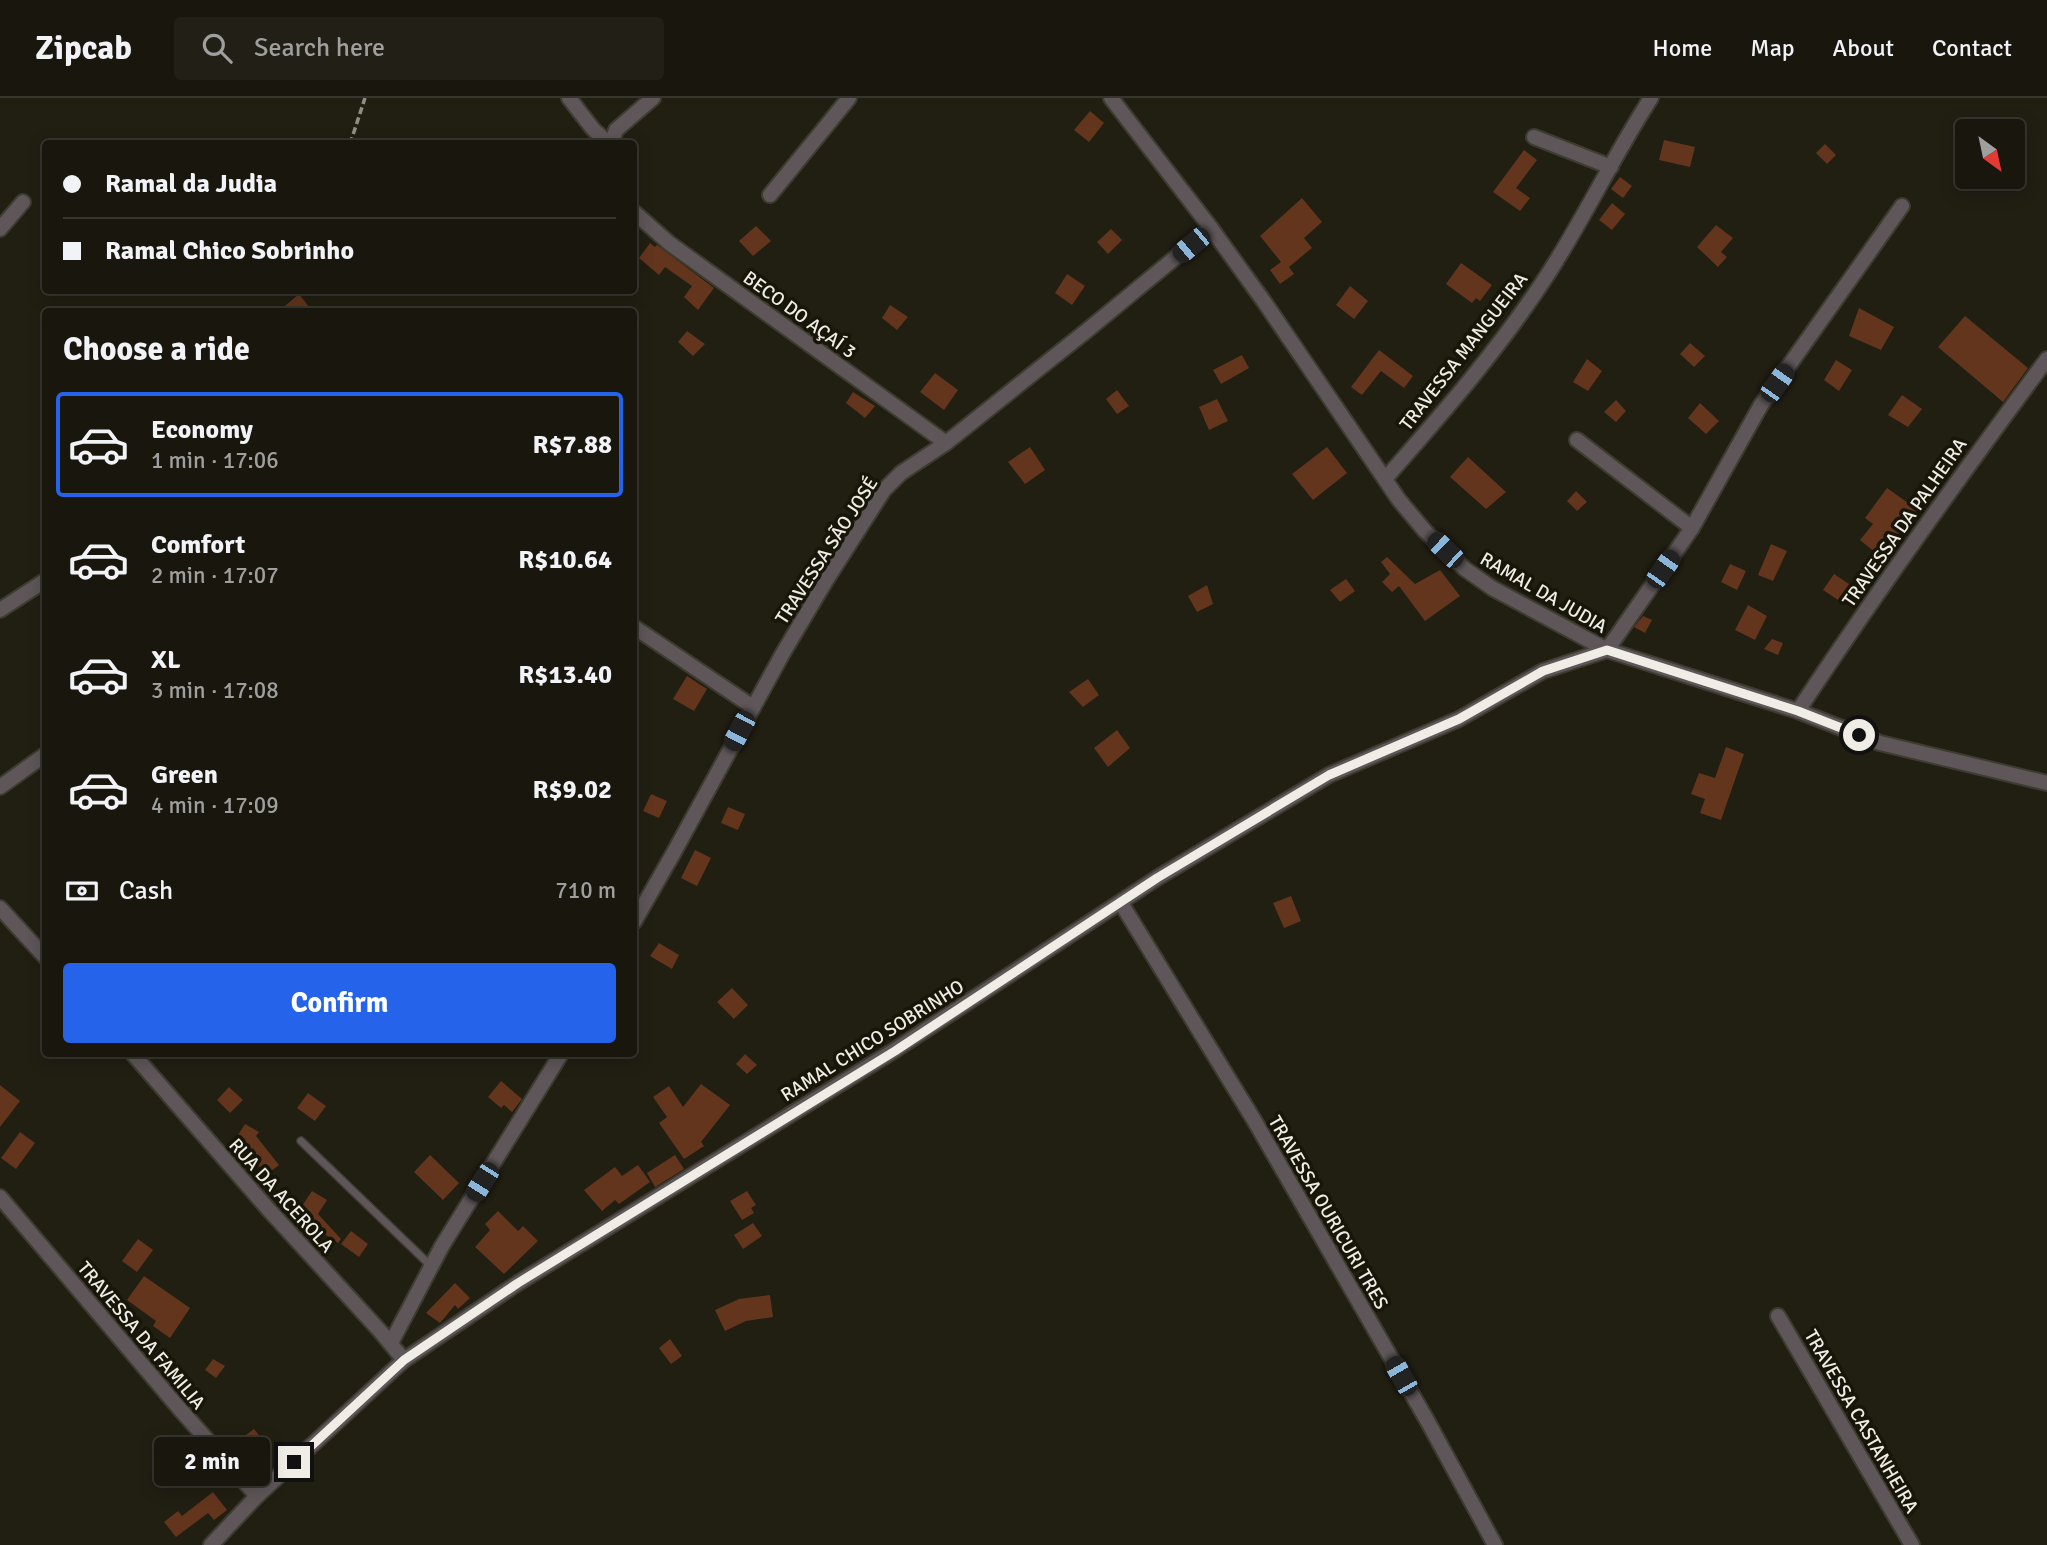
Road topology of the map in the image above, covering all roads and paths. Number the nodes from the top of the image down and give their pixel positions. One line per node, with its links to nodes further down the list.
1 (365, 98): 8 (path)
2 (569, 98): 9 (street)
3 (653, 98): 10 (street)
4 (849, 98): 12 (street)
5 (1111, 98): 16 (street, RAMAL DA JUDIA)
6 (1651, 98): 11 (street, TRAVESSA MANGUEIRA)
7 (1534, 136): 11 (street)
8 (351, 140)
9 (605, 140)
10 (612, 140)
11 (1611, 167): 21 (street, TRAVESSA MANGUEIRA)
12 (770, 195)
13 (23, 202): 17 (street)
14 (1902, 206): 22 (street)
15 (637, 215): 20 (street, BECO DO AÇAÍ 3)
16 (1211, 228): 20 (street, TRAVESSA SÃO JOSÉ); 21 (street, RAMAL DA JUDIA)
17 (0, 229)
18 (2047, 359): 28 (street, TRAVESSA DA PALHEIRA)
19 (1577, 440): 22 (street)
20 (946, 443): 27 (street, TRAVESSA SÃO JOSÉ)
21 (1384, 479): 26 (street, RAMAL DA JUDIA)
22 (1692, 528): 26 (street)
23 (42, 583): 24 (street)
24 (0, 610)
25 (637, 629): 27 (street)
26 (1607, 650): 28 (street, RAMAL DA JUDIA); 32 (street, RAMAL CHICO SOBRINHO)
27 (752, 707): 34 (street, TRAVESSA SÃO JOSÉ)
28 (1798, 711): 30 (street, RAMAL DA JUDIA)
29 (42, 757): 31 (street)
30 (2047, 783)
31 (0, 787)
32 (1121, 903): 43 (street, RAMAL CHICO SOBRINHO); 46 (street, TRAVESSA OURICURI TRES)
33 (0, 908): 35 (street)
34 (637, 914)
35 (42, 954)
36 (136, 1057): 42 (street, RUA DA ACEROLA)
37 (559, 1057): 40 (street)
38 (301, 1141): 40 (lane)
39 (0, 1197): 44 (street, TRAVESSA DA FAMILIA)
40 (431, 1267): 42 (street)
41 (1778, 1316): 47 (street, TRAVESSA CASTANHEIRA)
42 (391, 1343): 43 (street, RUA DA ACEROLA)
43 (404, 1360): 44 (street, RAMAL CHICO SOBRINHO)
44 (257, 1496): 45 (street, RAMAL CHICO SOBRINHO)
45 (211, 1545)
46 (1495, 1545)
47 (1912, 1545)

